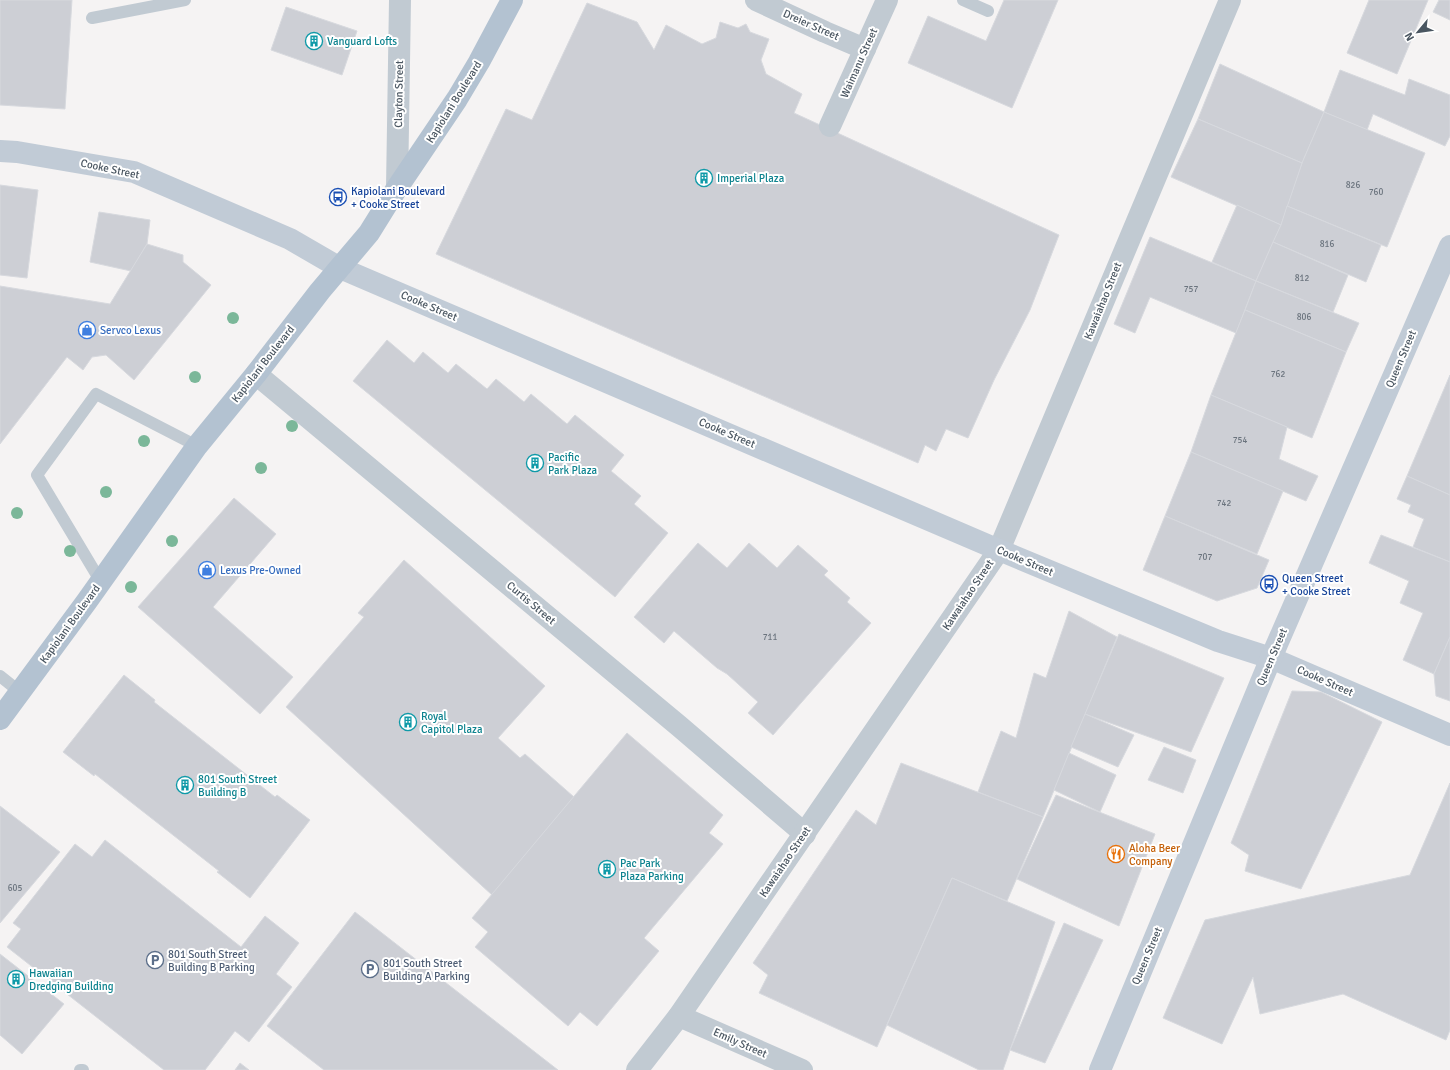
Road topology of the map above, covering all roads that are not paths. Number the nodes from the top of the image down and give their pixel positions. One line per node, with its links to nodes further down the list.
1 (185, 0): 9 (lane)
2 (400, 0): 13 (street, Clayton Street)
3 (512, 0): 13 (main road, Kapiolani Boulevard)
4 (756, 0): 10 (street, Dreier Street)
5 (887, 0): 10 (street, Waimanu Street)
6 (963, 0): 8 (lane)
7 (1230, 0): 18 (street, Kawaiahao Street)
8 (988, 11)
9 (92, 18)
10 (865, 49): 11 (street, Waimanu Street)
11 (830, 126)
12 (0, 151): 15 (street, Cooke Street)
13 (397, 188): 15 (main road, Kapiolani Boulevard)
14 (1450, 246): 20 (street, Queen Street)
15 (340, 268): 16 (main road, Kapiolani Boulevard); 18 (street, Cooke Street)
16 (256, 374): 17 (main road, Kapiolani Boulevard); 25 (street, Curtis Street)
17 (197, 446): 19 (main road, Kapiolani Boulevard); 19 (lane)
18 (998, 550): 20 (street, Cooke Street); 25 (street, Kawaiahao Street)
19 (101, 582): 22 (main road, Kapiolani Boulevard)
20 (1271, 658): 24 (street, Cooke Street); 29 (street, Queen Street)
21 (0, 676): 22 (lane)
22 (20, 692): 23 (main road, Kapiolani Boulevard)
23 (0, 719)
24 (1450, 735)
25 (805, 834): 26 (street, Kawaiahao Street)
26 (679, 1016): 27 (street, Kawaiahao Street); 28 (street, Emily Street)
27 (637, 1070)
28 (802, 1070)
29 (1100, 1070)

